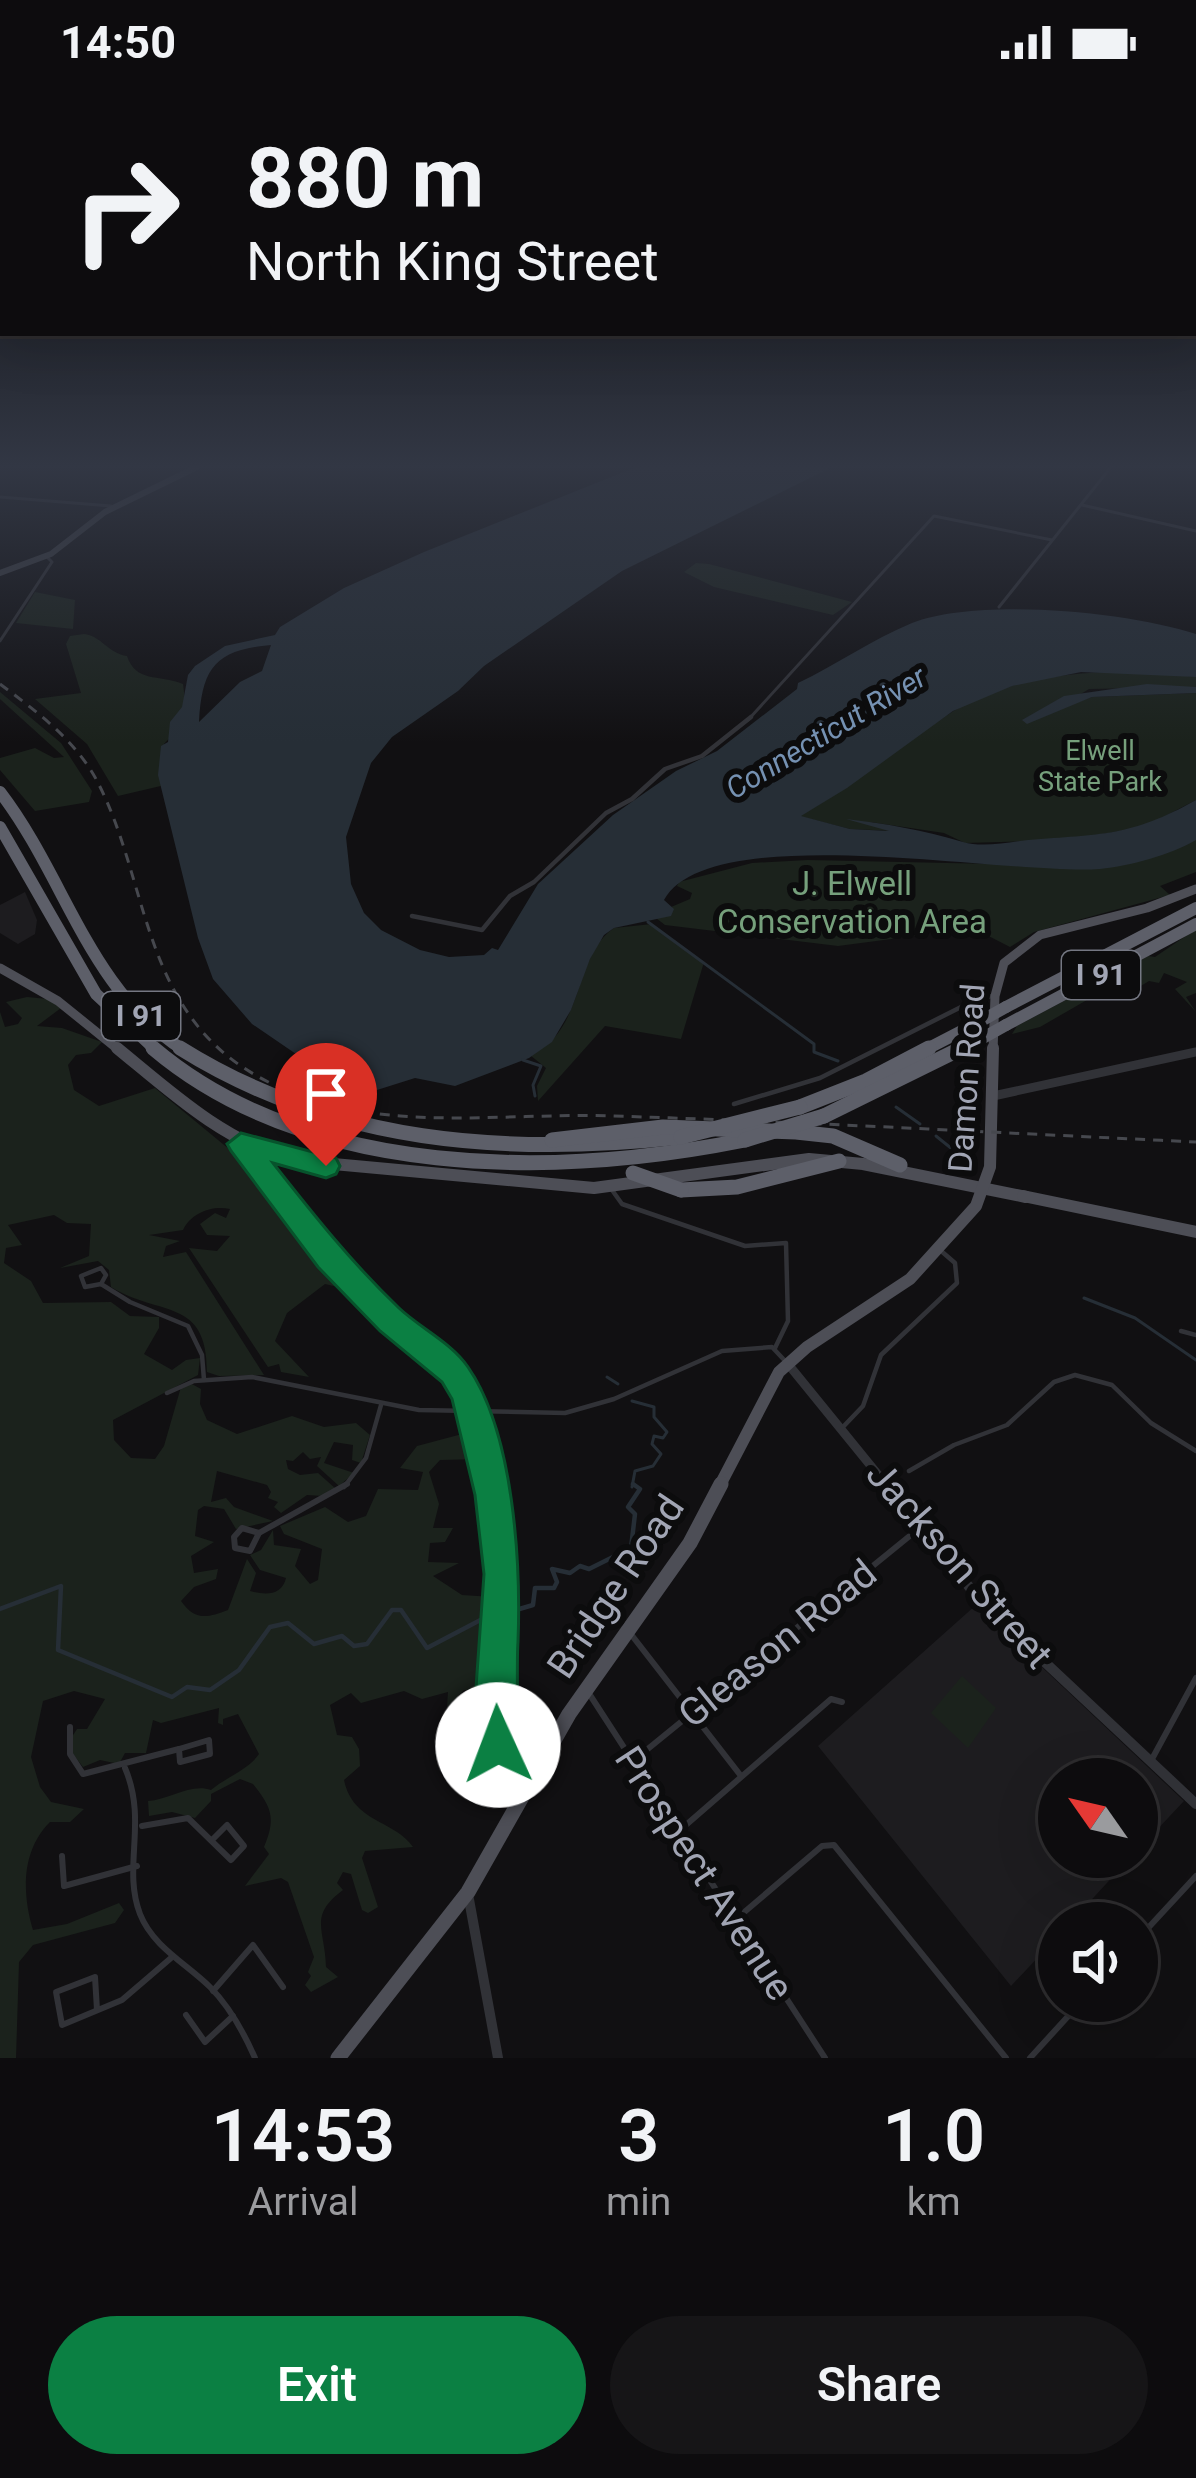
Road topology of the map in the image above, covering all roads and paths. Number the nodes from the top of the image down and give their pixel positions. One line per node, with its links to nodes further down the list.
1 (37, 559): 5 (main road)
2 (49, 559): 7 (street)
3 (895, 559): 12 (street)
4 (1037, 559): 6 (street)
5 (0, 573)
6 (999, 607)
7 (0, 641)
8 (0, 793): 19 (highway, I 91)
9 (0, 827): 21 (highway, I 91)
10 (1196, 889): 15 (main road, Damon Road)
11 (1196, 908): 15 (highway, I 91)
12 (412, 916)
13 (1196, 924): 21 (highway, I 91, bridge)
14 (0, 968): 20 (main road)
15 (1000, 1002): 17 (main road, Damon Road); 18 (street); 19 (highway, I 91, bridge)
16 (1196, 1052): 17 (street)
17 (993, 1096): 26 (main road, Damon Road)
18 (734, 1105)
19 (380, 1129): 23 (highway)
20 (241, 1144): 25 (main road); 37 (street)
21 (465, 1160): 22 (highway, bridge)
22 (838, 1161): 24 (main road); 26 (main road)
23 (900, 1165): 24 (main road); 26 (main road)
24 (721, 1169): 25 (main road)
25 (610, 1187): 32 (street)
26 (986, 1188): 27 (main road); 28 (main road, Bridge Road)
27 (1196, 1232)
28 (940, 1250): 33 (main road, Bridge Road); 38 (street)
29 (101, 1284): 34 (street)
30 (1180, 1331): 31 (street)
31 (1196, 1335)
32 (775, 1348): 33 (street); 37 (street)
33 (787, 1363): 38 (street, Jackson Street); 43 (main road, Bridge Road)
34 (204, 1380): 35 (street); 36 (street)
35 (167, 1393)
36 (381, 1405): 37 (street); 42 (street)
37 (474, 1411): 56 (street)
38 (842, 1428): 41 (street, Jackson Street)
39 (1196, 1451): 40 (street)
40 (909, 1471)
41 (921, 1527): 47 (street, Gleason Road); 50 (street, Jackson Street)
42 (259, 1533): 42 (street)
43 (629, 1632): 45 (main road, Bridge Road); 47 (street)
44 (1196, 1678): 51 (street)
45 (586, 1689): 52 (street, Prospect Avenue); 56 (main road, Bridge Road)
46 (842, 1702): 55 (street)
47 (692, 1712): 52 (street, Gleason Road); 55 (street)
48 (70, 1726): 54 (street)
49 (179, 1748): 49 (street); 54 (street)
50 (1150, 1758)
51 (1153, 1758)
52 (633, 1761): 59 (street, Prospect Avenue)
53 (1158, 1766): 57 (street, Jackson Street)
54 (125, 1768): 58 (street)
55 (740, 1776): 59 (street)
56 (532, 1779): 64 (main road, Bridge Road)
57 (1196, 1804)
58 (142, 1826): 60 (street); 62 (street)
59 (679, 1831): 66 (street, Prospect Avenue)
60 (213, 1839): 60 (street)
61 (62, 1856): 62 (street)
62 (137, 1866): 67 (street)
63 (1196, 1876): 65 (street)
64 (468, 1892): 75 (main road, Bridge Road); 76 (street)
65 (1158, 1917)
66 (735, 1919): 77 (street, Prospect Avenue); 78 (street)
67 (172, 1957): 69 (street); 70 (street)
68 (284, 1987): 69 (street)
69 (213, 1990): 72 (street)
70 (97, 2010): 70 (street)
71 (187, 2014): 72 (street)
72 (233, 2016): 74 (street)
73 (1063, 2022): 79 (street)
74 (255, 2058)
75 (338, 2058)
76 (498, 2058)
77 (825, 2058)
78 (1006, 2058)
79 (1030, 2058)

